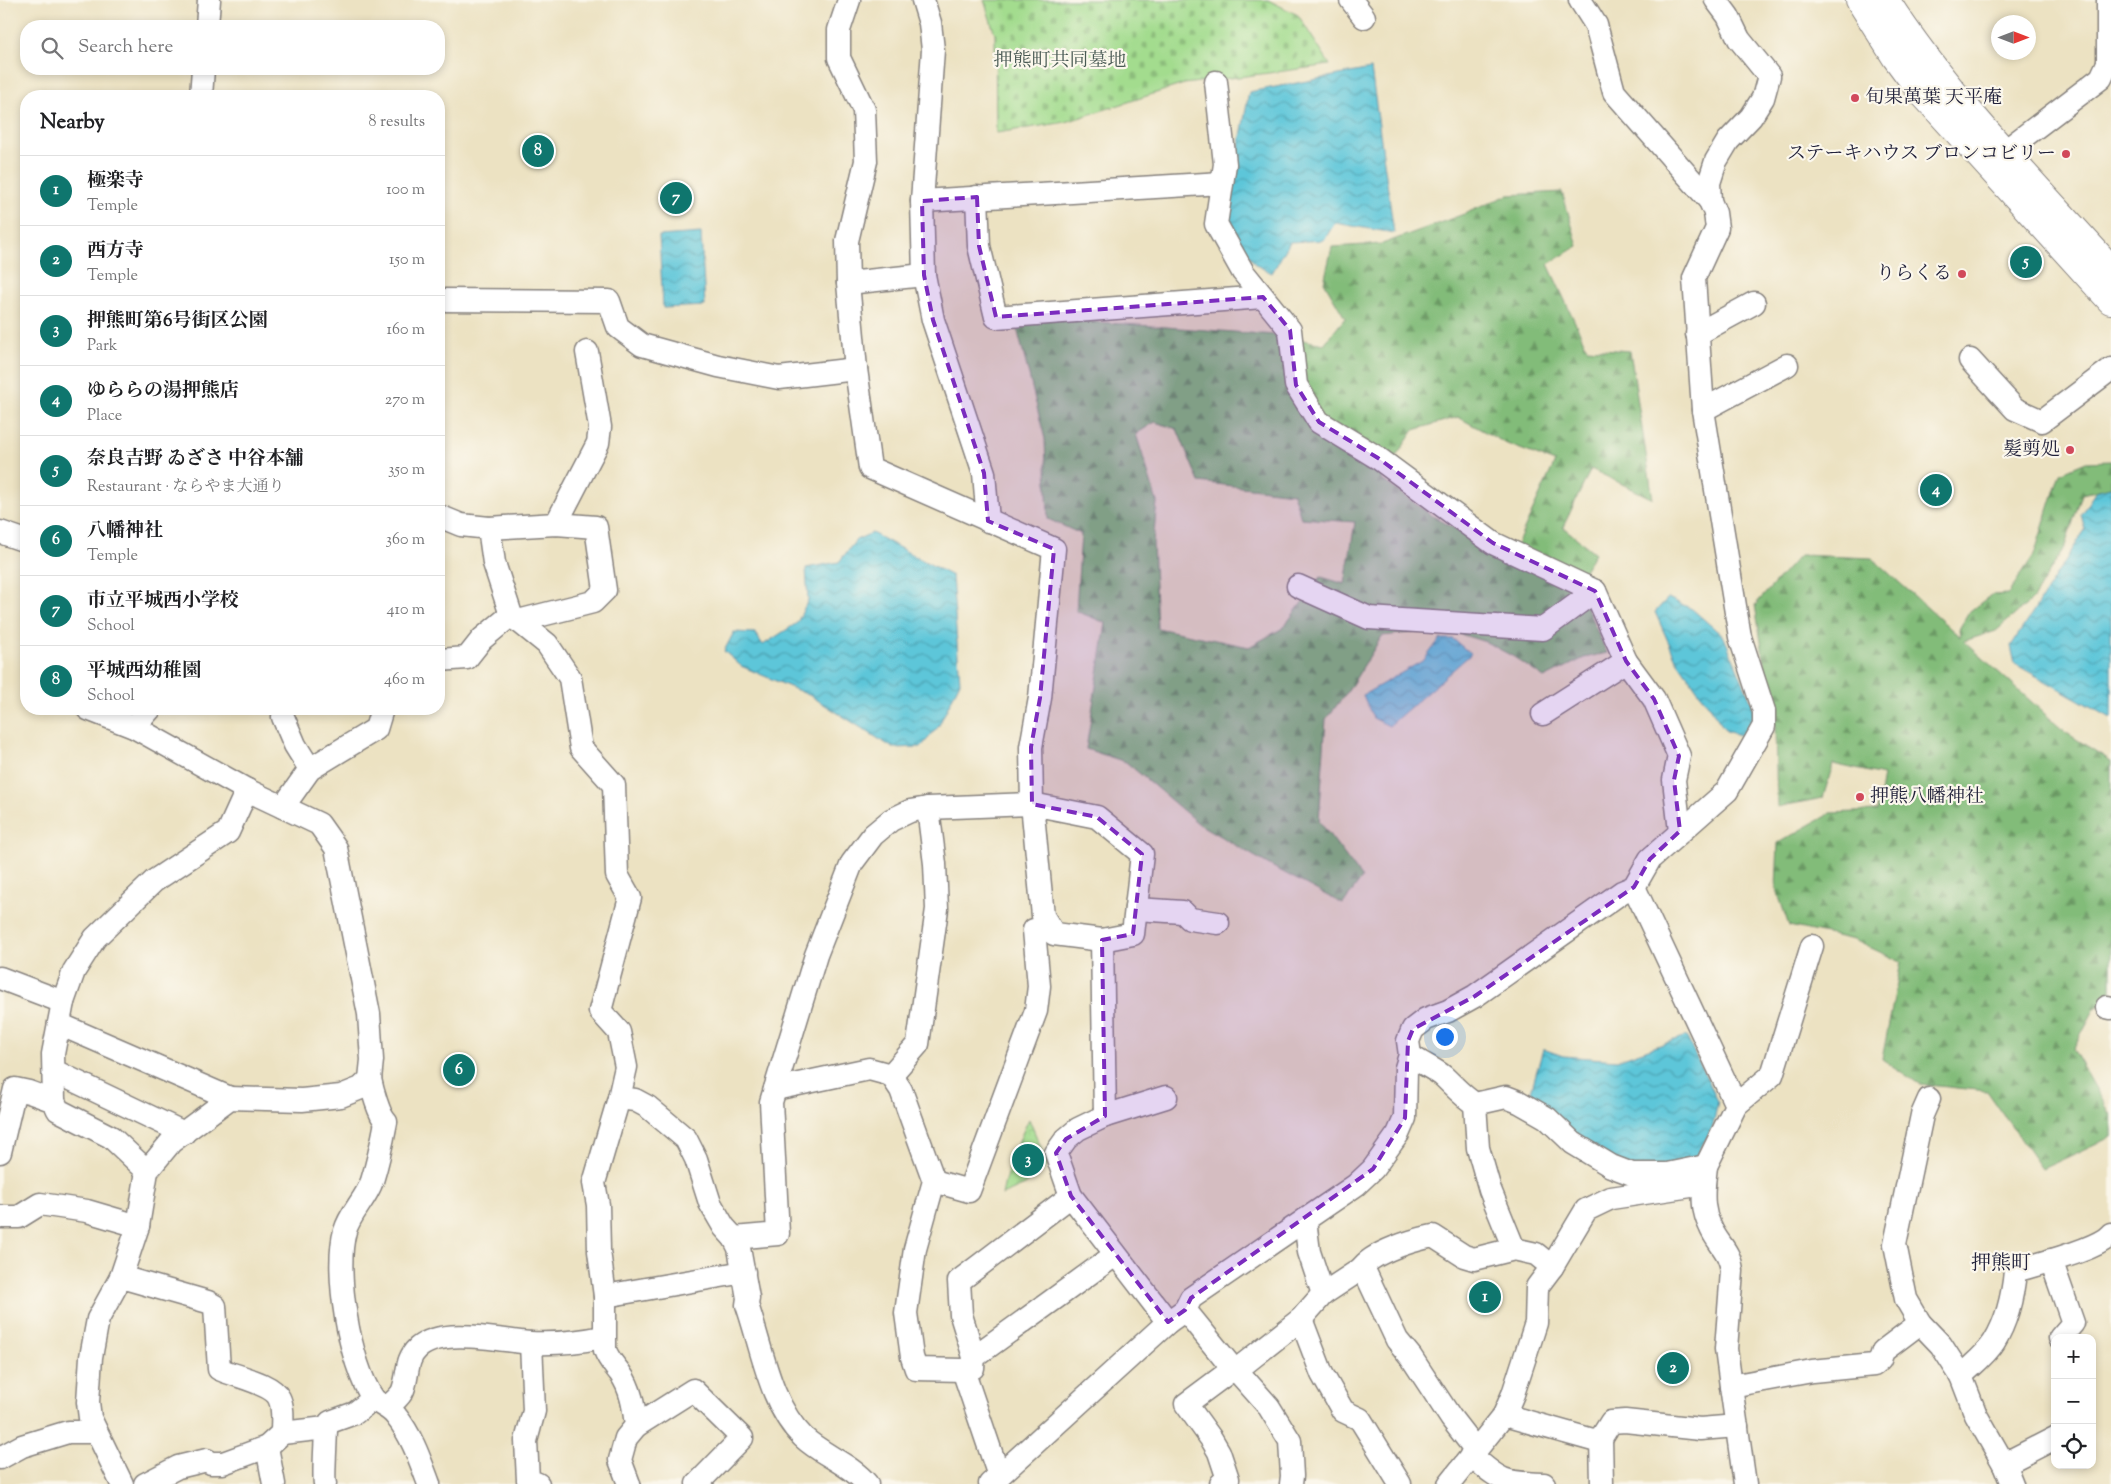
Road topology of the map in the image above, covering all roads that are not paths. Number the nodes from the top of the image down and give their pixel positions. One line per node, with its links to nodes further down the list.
1 (209, 0): 9 (street)
2 (849, 0): 21 (street)
3 (923, 0): 17 (street)
4 (1580, 0): 18 (street)
5 (1716, 0): 18 (street)
6 (1860, 0): 14 (street)
7 (1885, 0): 14 (street)
8 (2108, 0): 10 (street)
9 (207, 20)
10 (2110, 63): 14 (street)
11 (203, 75): 13 (street)
12 (1216, 82): 15 (street)
13 (201, 90)
14 (1998, 160): 19 (street); 24 (street)
15 (1222, 183): 16 (street); 22 (street)
16 (977, 197): 17 (street); 22 (street)
17 (922, 201): 20 (street)
18 (1710, 201): 26 (street)
19 (2111, 270)
20 (924, 276): 21 (street); 34 (street)
21 (848, 283): 30 (street)
22 (1263, 297): 40 (street)
23 (445, 300): 30 (street)
24 (2111, 300)
25 (1754, 302): 26 (street)
26 (1697, 334): 32 (street)
27 (587, 352): 35 (street)
28 (1970, 360): 31 (street)
29 (1787, 365): 32 (street)
30 (856, 369): 34 (street)
31 (2111, 369)
32 (1703, 410): 55 (street)
33 (445, 519): 36 (street)
34 (988, 521): 52 (street)
35 (556, 524): 36 (street); 41 (street)
36 (489, 528): 41 (street)
37 (0, 532): 38 (street)
38 (20, 539)
39 (1298, 586): 40 (street)
40 (1595, 591): 43 (street)
41 (515, 618): 42 (street); 72 (street)
42 (445, 660)
43 (1626, 662): 44 (street); 55 (street)
44 (1543, 714)
45 (103, 715): 49 (street)
46 (145, 715): 49 (street)
47 (380, 715): 50 (street)
48 (283, 717): 50 (street)
49 (134, 727): 51 (street)
50 (310, 770): 53 (street)
51 (247, 790): 53 (street); 63 (street)
52 (1032, 804): 54 (street); 57 (street); 60 (street)
53 (283, 807): 68 (street)
54 (928, 808): 67 (street); 69 (street)
55 (1680, 831): 56 (street)
56 (1634, 887): 65 (street); 76 (street)
57 (1136, 909): 58 (street); 60 (street)
58 (1218, 922)
59 (1034, 930): 82 (street)
60 (1102, 940): 77 (street)
61 (1812, 946): 76 (street)
62 (0, 978): 63 (street)
63 (63, 1002): 64 (street)
64 (59, 1024): 66 (street); 71 (street)
65 (1410, 1054): 75 (street); 85 (street)
66 (54, 1071): 74 (street); 78 (street)
67 (891, 1075): 69 (street); 82 (street)
68 (370, 1079): 71 (street); 108 (street)
69 (776, 1089): 88 (street)
70 (1166, 1097): 77 (street)
71 (230, 1098): 78 (street)
72 (619, 1098): 88 (street); 97 (street)
73 (1930, 1099): 100 (street)
74 (54, 1101): 79 (street); 80 (street)
75 (1476, 1104): 81 (street); 89 (street)
76 (1736, 1105): 81 (street)
77 (1105, 1116): 83 (street)
78 (184, 1133): 80 (street)
79 (0, 1152)
80 (146, 1171): 86 (street)
81 (1705, 1175): 92 (street); 107 (street)
82 (934, 1181): 104 (street)
83 (1071, 1196): 90 (street); 104 (street)
84 (0, 1217): 86 (street)
85 (1305, 1220): 96 (street); 98 (street)
86 (138, 1226): 95 (street)
87 (2111, 1234): 91 (street)
88 (734, 1238): 94 (street)
89 (1514, 1249): 92 (street); 93 (street)
90 (1115, 1255): 98 (street); 104 (street)
91 (2051, 1260): 101 (street); 106 (street)
92 (1552, 1267): 109 (street)
93 (1361, 1269): 96 (street); 117 (street)
94 (744, 1272): 97 (street); 129 (street)
95 (121, 1277): 113 (street); 115 (street)
96 (1323, 1294): 99 (street)
97 (604, 1296): 102 (street)
98 (1176, 1316): 105 (street); 120 (street)
99 (1301, 1319): 105 (street); 132 (street)
100 (1920, 1323): 106 (street); 107 (street)
101 (2064, 1334)
102 (603, 1337): 103 (street); 110 (street)
103 (531, 1343): 108 (street); 121 (street)
104 (968, 1363): 120 (street)
105 (1233, 1369): 130 (street); 131 (street)
106 (1961, 1376): 119 (street)
107 (1731, 1386): 111 (street)
108 (381, 1403): 112 (street); 126 (street)
109 (1504, 1414): 114 (street); 117 (street)
110 (636, 1426): 127 (street); 128 (street)
111 (1737, 1426): 114 (street); 136 (street)
112 (326, 1428): 115 (street); 125 (street)
113 (96, 1432): 118 (street); 122 (street)
114 (1601, 1438): 135 (street)
115 (274, 1440): 123 (street); 124 (street)
116 (2051, 1441): 119 (street)
117 (1473, 1452): 133 (street); 134 (street)
118 (0, 1458)
119 (2008, 1474)
120 (995, 1480)
121 (529, 1483)
122 (122, 1484)
123 (145, 1484)
124 (274, 1484)
125 (325, 1484)
126 (429, 1484)
127 (629, 1484)
128 (697, 1484)
129 (867, 1484)
130 (1221, 1484)
131 (1290, 1484)
132 (1400, 1484)
133 (1450, 1484)
134 (1544, 1484)
135 (1602, 1484)
136 (1745, 1484)

